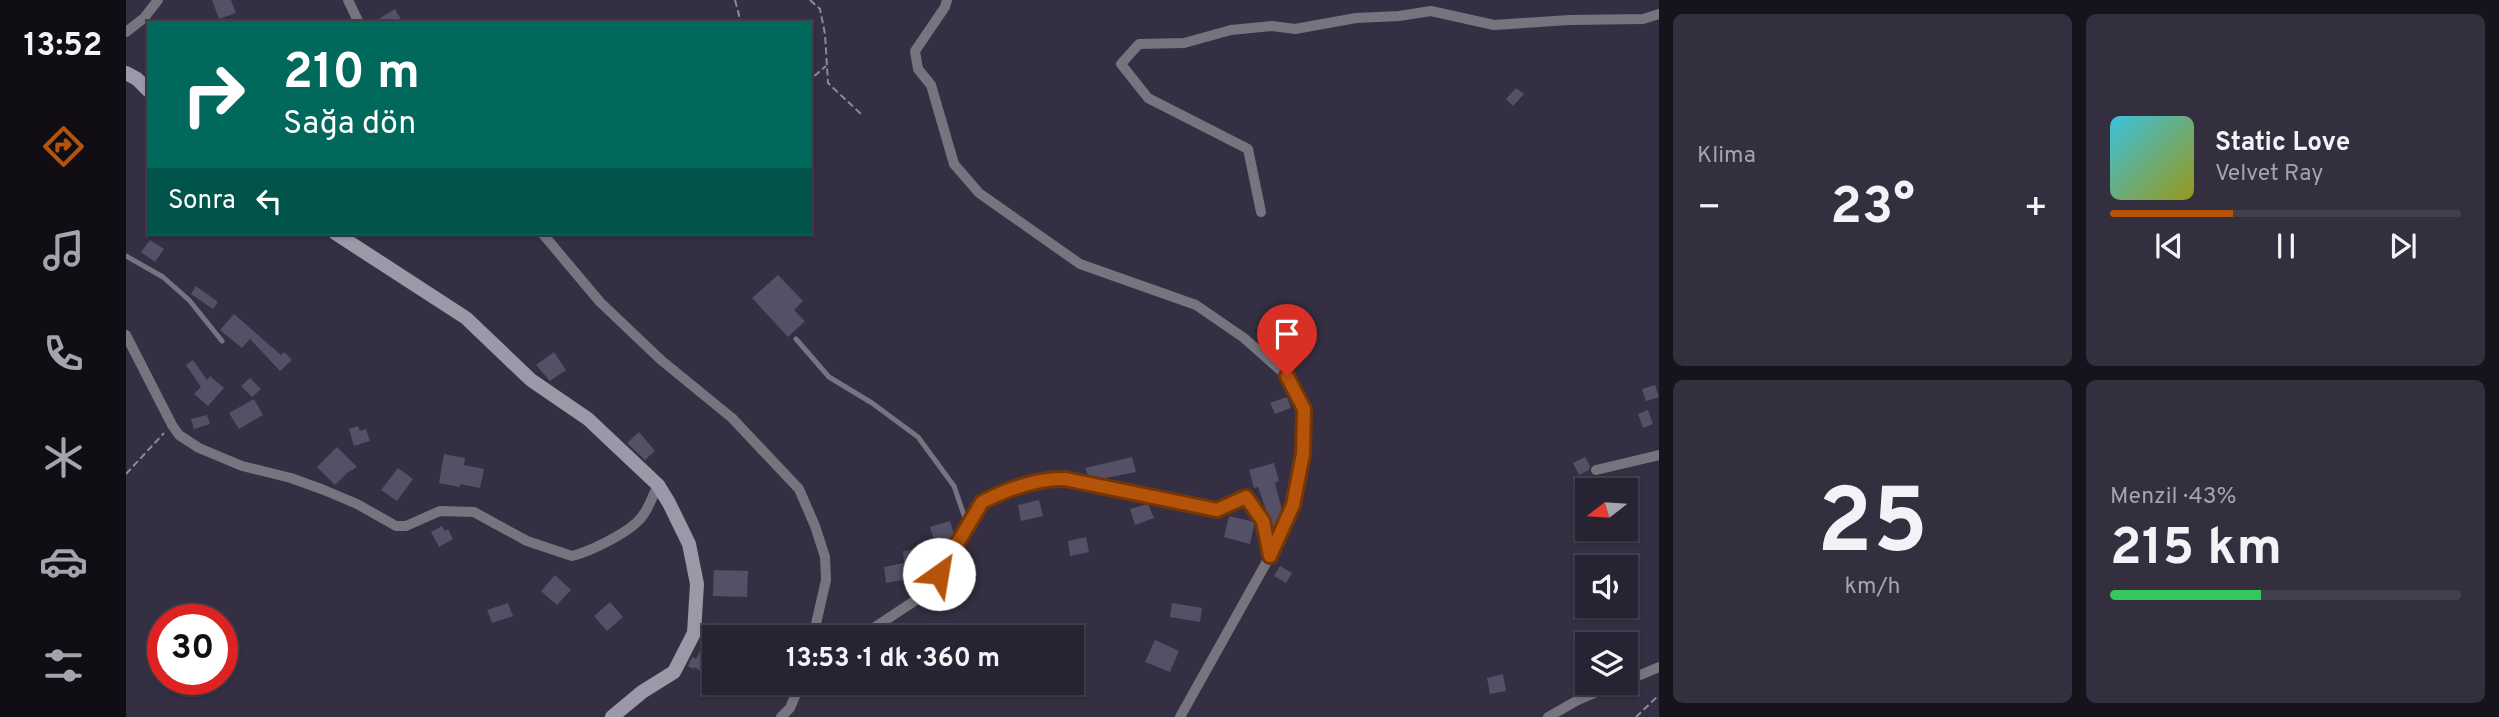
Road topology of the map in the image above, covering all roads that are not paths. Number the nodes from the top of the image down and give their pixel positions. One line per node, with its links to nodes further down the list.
1 (158, 0): 6 (street)
2 (348, 0): 5 (street)
3 (947, 0): 20 (street)
4 (1659, 14): 9 (street)
5 (358, 21)
6 (126, 32)
7 (126, 73): 8 (street)
8 (147, 89)
9 (1261, 212)
10 (338, 235): 18 (street)
11 (544, 235): 21 (street)
12 (126, 256): 15 (lane)
13 (126, 335): 18 (street)
14 (796, 339): 19 (lane)
15 (222, 341)
16 (1659, 455): 17 (street)
17 (1595, 470)
18 (658, 485): 27 (street)
19 (967, 524): 20 (street); 22 (street)
20 (1270, 556): 29 (street)
21 (816, 625)
22 (878, 625)
23 (1659, 667): 24 (street)
24 (1638, 676)
25 (796, 695): 28 (street)
26 (1590, 695): 30 (street)
27 (612, 717)
28 (781, 717)
29 (1180, 717)
30 (1548, 717)

